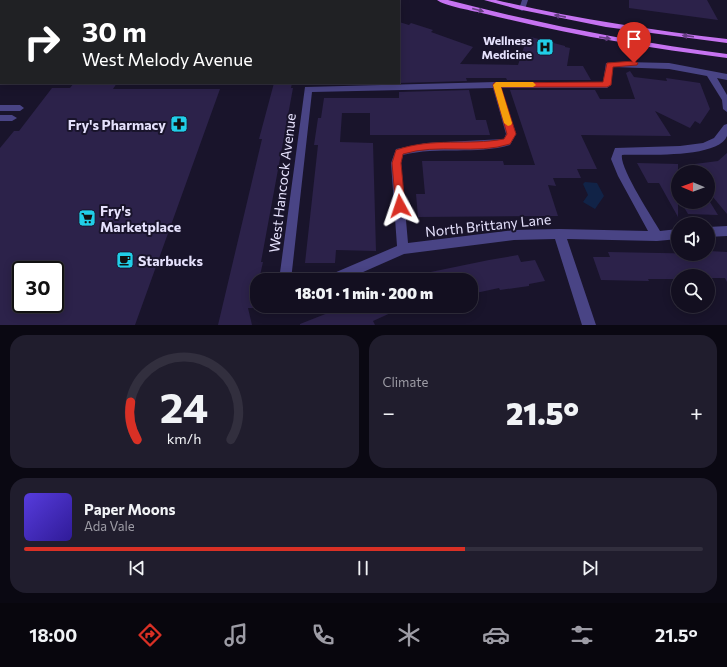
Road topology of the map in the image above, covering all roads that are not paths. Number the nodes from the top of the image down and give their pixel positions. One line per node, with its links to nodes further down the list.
1 (440, 0): 6 (main road, one-way to 6)
2 (487, 0): 4 (main road)
3 (525, 0): 4 (street)
4 (522, 9): 5 (main road, one-way to 4)
5 (727, 41)
6 (727, 56)
7 (711, 76): 8 (street); 9 (street); 12 (street)
8 (727, 77)
9 (496, 85): 21 (street); 22 (street, West Hancock Avenue)
10 (0, 108): 11 (street)
11 (20, 108)
12 (727, 109)
13 (0, 118): 14 (street)
14 (12, 118)
15 (727, 127): 20 (street)
16 (727, 231): 17 (street)
17 (715, 232)
18 (559, 234): 20 (street, North Brittany Lane); 21 (street, North Brittany Lane); 24 (street)
19 (671, 235): 20 (street, North Brittany Lane)
20 (656, 236)
21 (403, 249): 23 (street, North Brittany Lane)
22 (286, 273)
23 (347, 273)
24 (589, 325)

